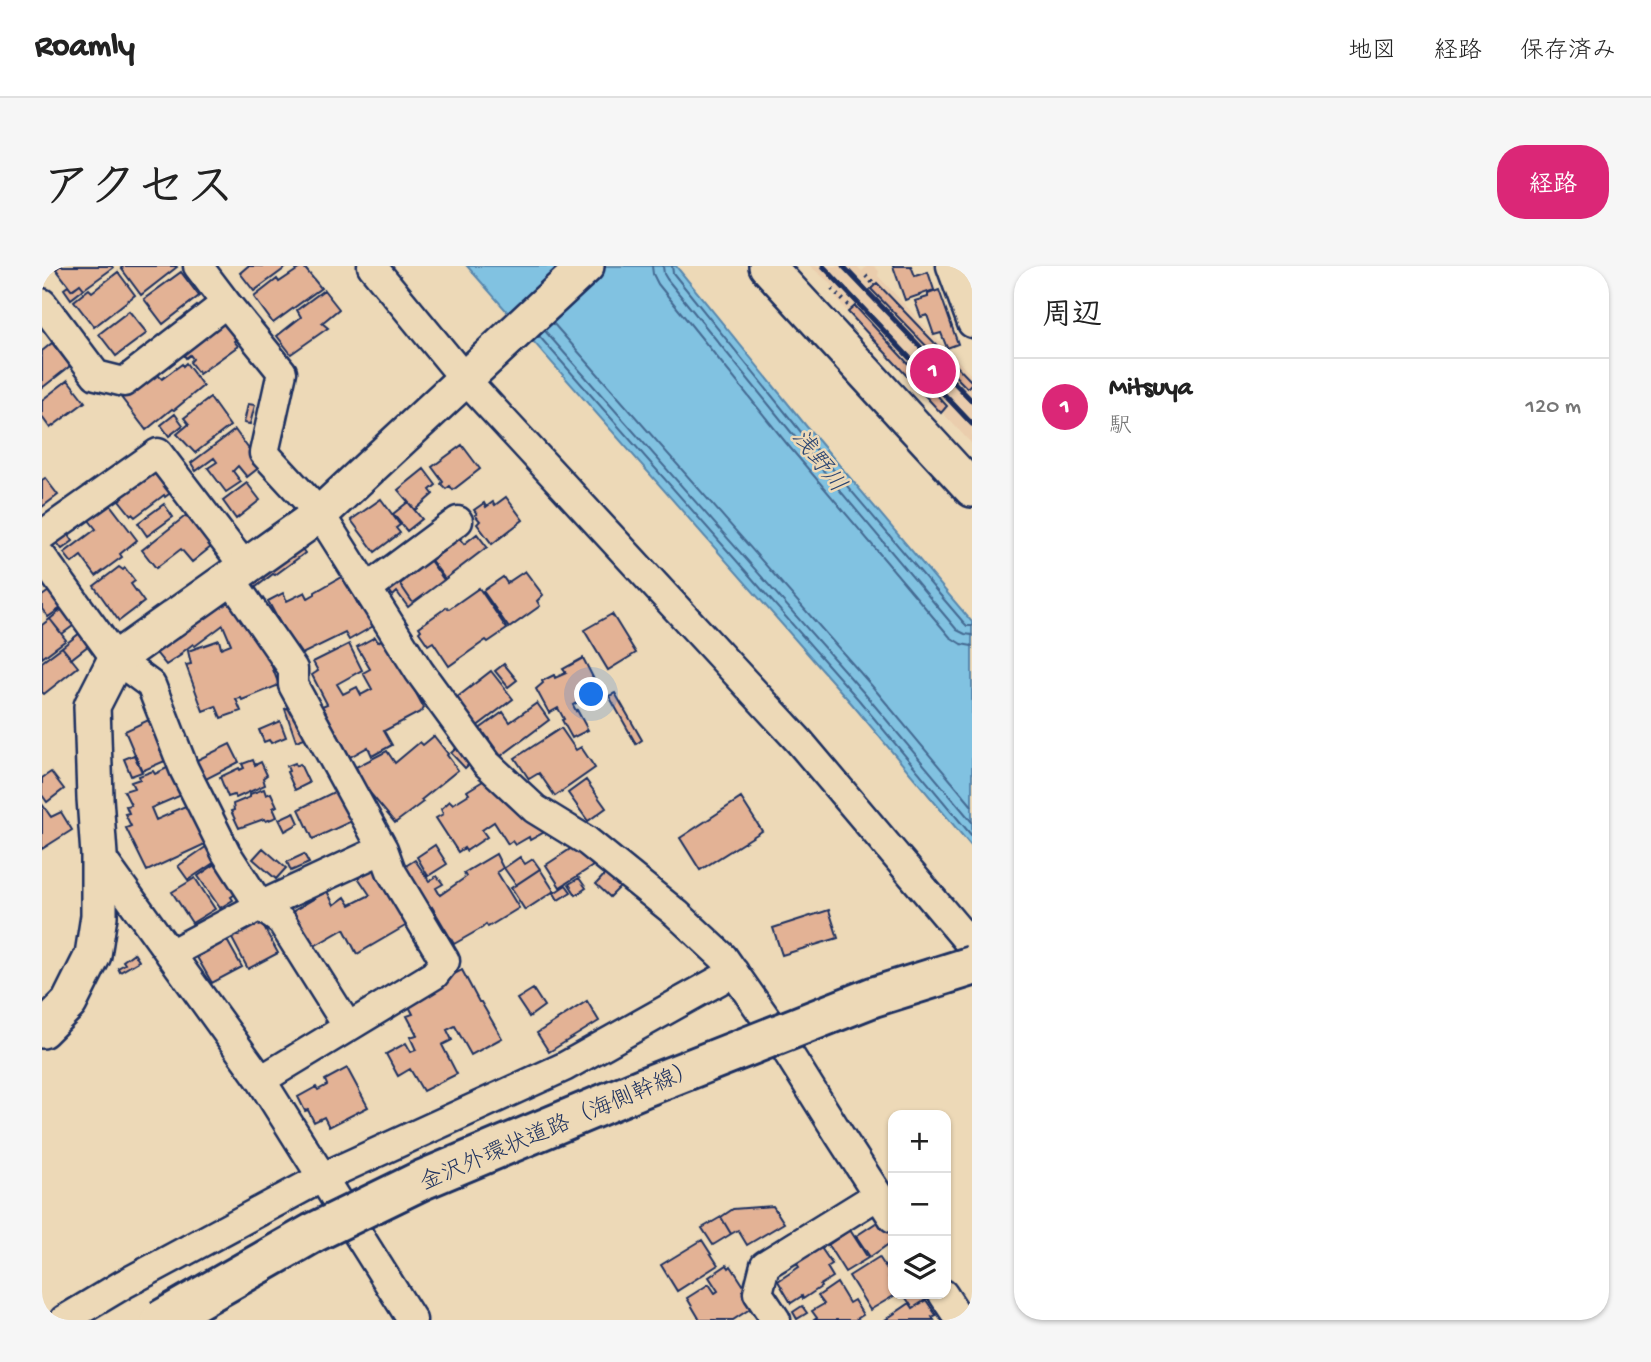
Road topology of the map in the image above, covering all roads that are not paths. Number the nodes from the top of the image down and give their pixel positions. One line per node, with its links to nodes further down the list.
1 (198, 266): 7 (street)
2 (372, 266): 9 (street)
3 (586, 266): 9 (street)
4 (767, 266): 10 (street)
5 (951, 266): 8 (street)
6 (42, 303): 7 (street)
7 (226, 303): 11 (street)
8 (972, 323)
9 (464, 378): 11 (street); 21 (street)
10 (972, 489)
11 (320, 514): 15 (street); 16 (street)
12 (458, 521): 16 (street)
13 (42, 535): 15 (street)
14 (42, 557): 17 (street)
15 (238, 573): 17 (street); 18 (street)
16 (368, 588): 24 (street)
17 (116, 659): 19 (street); 20 (street)
18 (383, 849): 20 (street); 25 (street)
19 (99, 855): 22 (street); 26 (street)
20 (260, 906): 22 (street); 25 (street)
21 (972, 946)
22 (170, 954): 27 (street)
23 (972, 966): 32 (main road, 金沢外環状道路（海側幹線）, bridge)
24 (733, 972): 28 (street); 29 (street)
25 (348, 1027): 27 (street)
26 (42, 1030)
27 (261, 1080): 28 (street)
28 (323, 1177): 31 (street); 33 (street)
29 (886, 1206): 34 (street)
30 (946, 1299): 35 (street)
31 (64, 1320)
32 (161, 1320)
33 (412, 1320)
34 (776, 1320)
35 (960, 1320)

